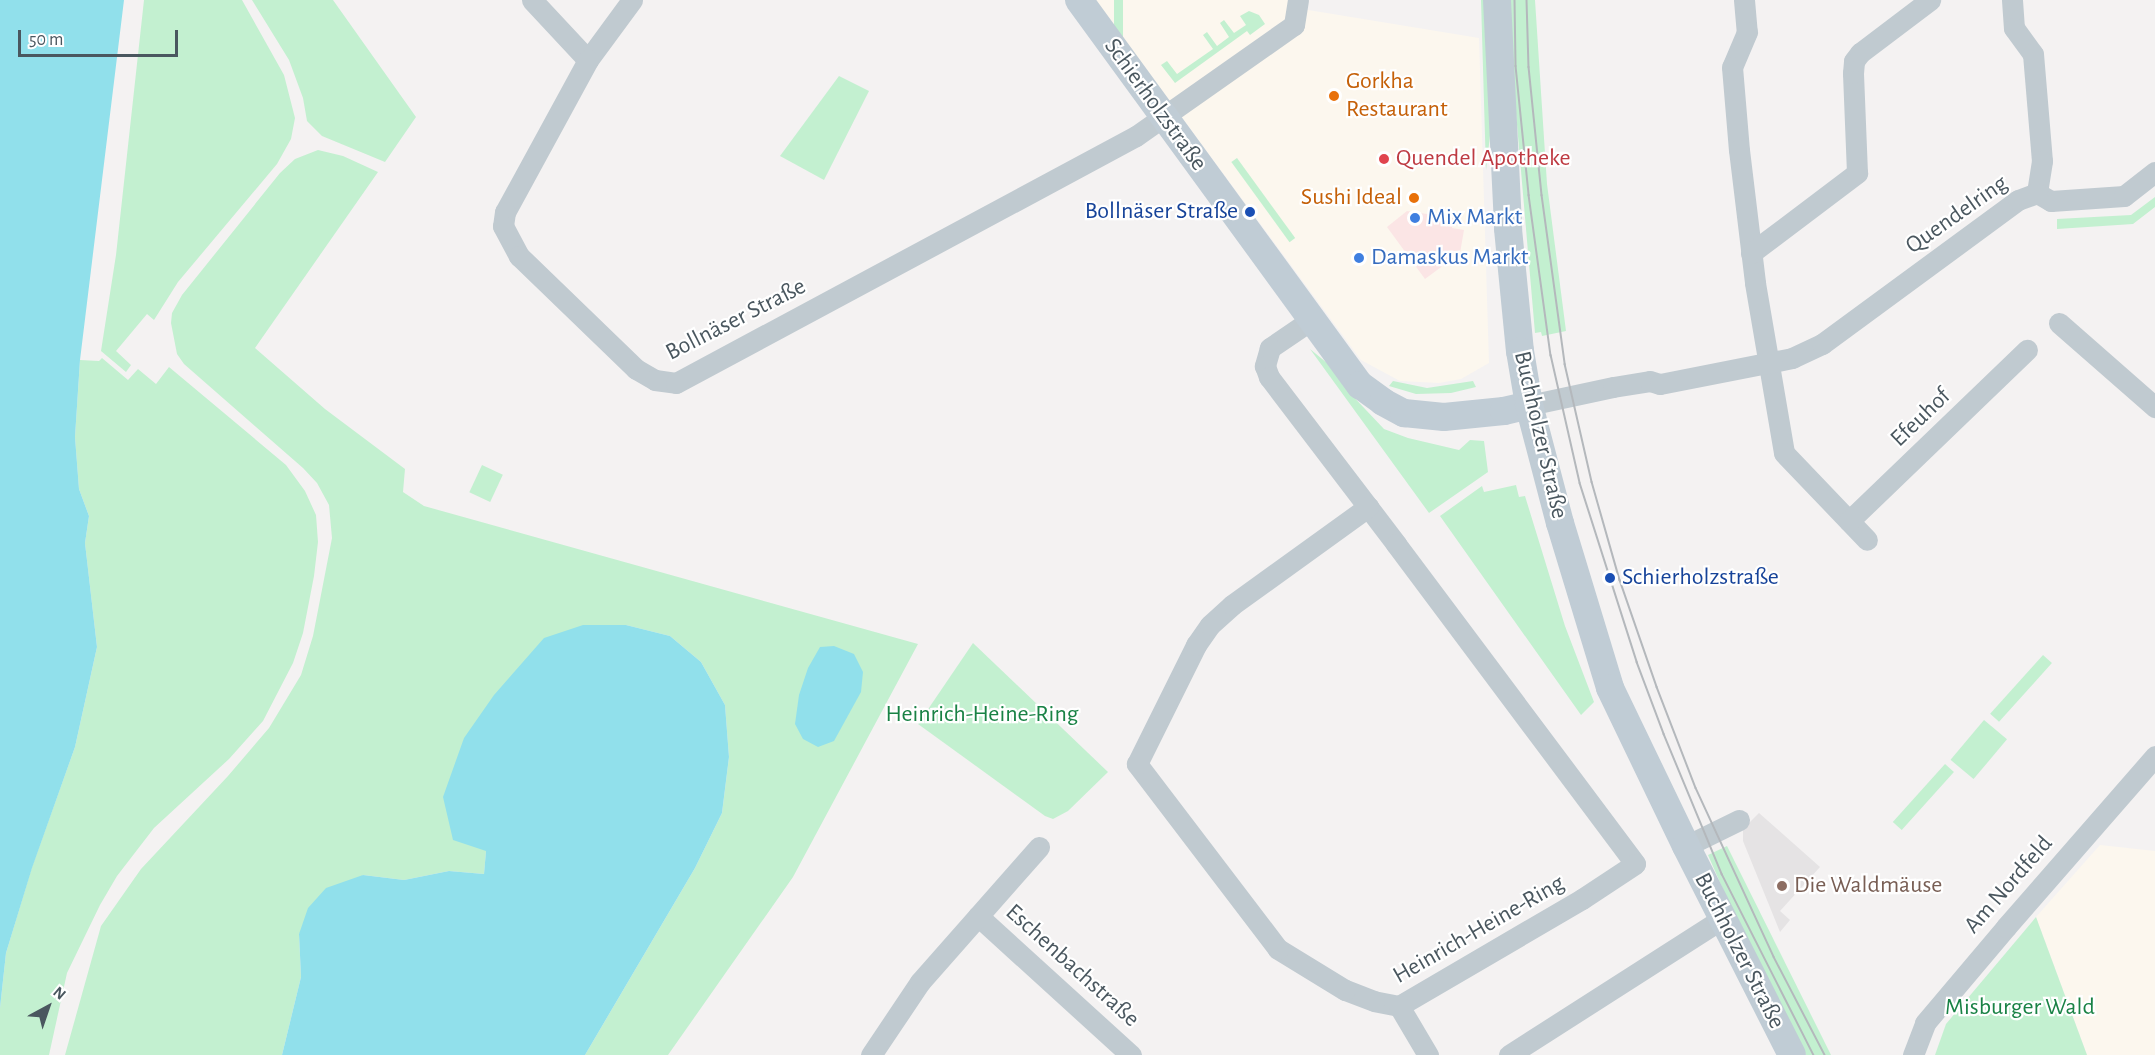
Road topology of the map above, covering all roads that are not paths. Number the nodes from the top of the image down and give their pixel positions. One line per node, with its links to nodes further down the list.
1 (532, 0): 9 (street)
2 (632, 0): 9 (street, Bollnäser Straße)
3 (1079, 0): 10 (main road, Schierholzstraße)
4 (1298, 0): 10 (street, Bollnäser Straße)
5 (1497, 0): 18 (main road, Buchholzer Straße)
6 (1744, 0): 13 (street)
7 (1930, 0): 13 (street)
8 (2012, 0): 12 (street, Quendelring)
9 (588, 60): 10 (street, Bollnäser Straße)
10 (1164, 117): 14 (main road, Schierholzstraße)
11 (2155, 172): 12 (street)
12 (2037, 193): 17 (street, Quendelring)
13 (1751, 253): 17 (street)
14 (1311, 320): 18 (main road, Schierholzstraße); 20 (street, Heinrich-Heine-Ring)
15 (2060, 323): 19 (street)
16 (2027, 350): 21 (street, Efeuhof)
17 (1767, 364): 18 (street, Quendelring); 21 (street)
18 (1529, 405): 25 (main road, Buchholzer Straße)
19 (2155, 407)
20 (1368, 507): 29 (street, Heinrich-Heine-Ring); 29 (street, Heinrich-Heine-Ring)
21 (1849, 521): 22 (street)
22 (1867, 540)
23 (2155, 756): 35 (street, Am Nordfeld)
24 (1739, 820): 25 (street, Buchholzer Straße)
25 (1686, 846): 28 (main road, Buchholzer Straße)
26 (1040, 847): 27 (street)
27 (978, 916): 30 (street); 31 (street, Eschenbachstraße)
28 (1723, 918): 33 (street); 34 (main road, Buchholzer Straße)
29 (1399, 1006): 32 (street)
30 (871, 1055)
31 (1131, 1055)
32 (1428, 1055)
33 (1509, 1055)
34 (1792, 1055)
35 (1913, 1055)

